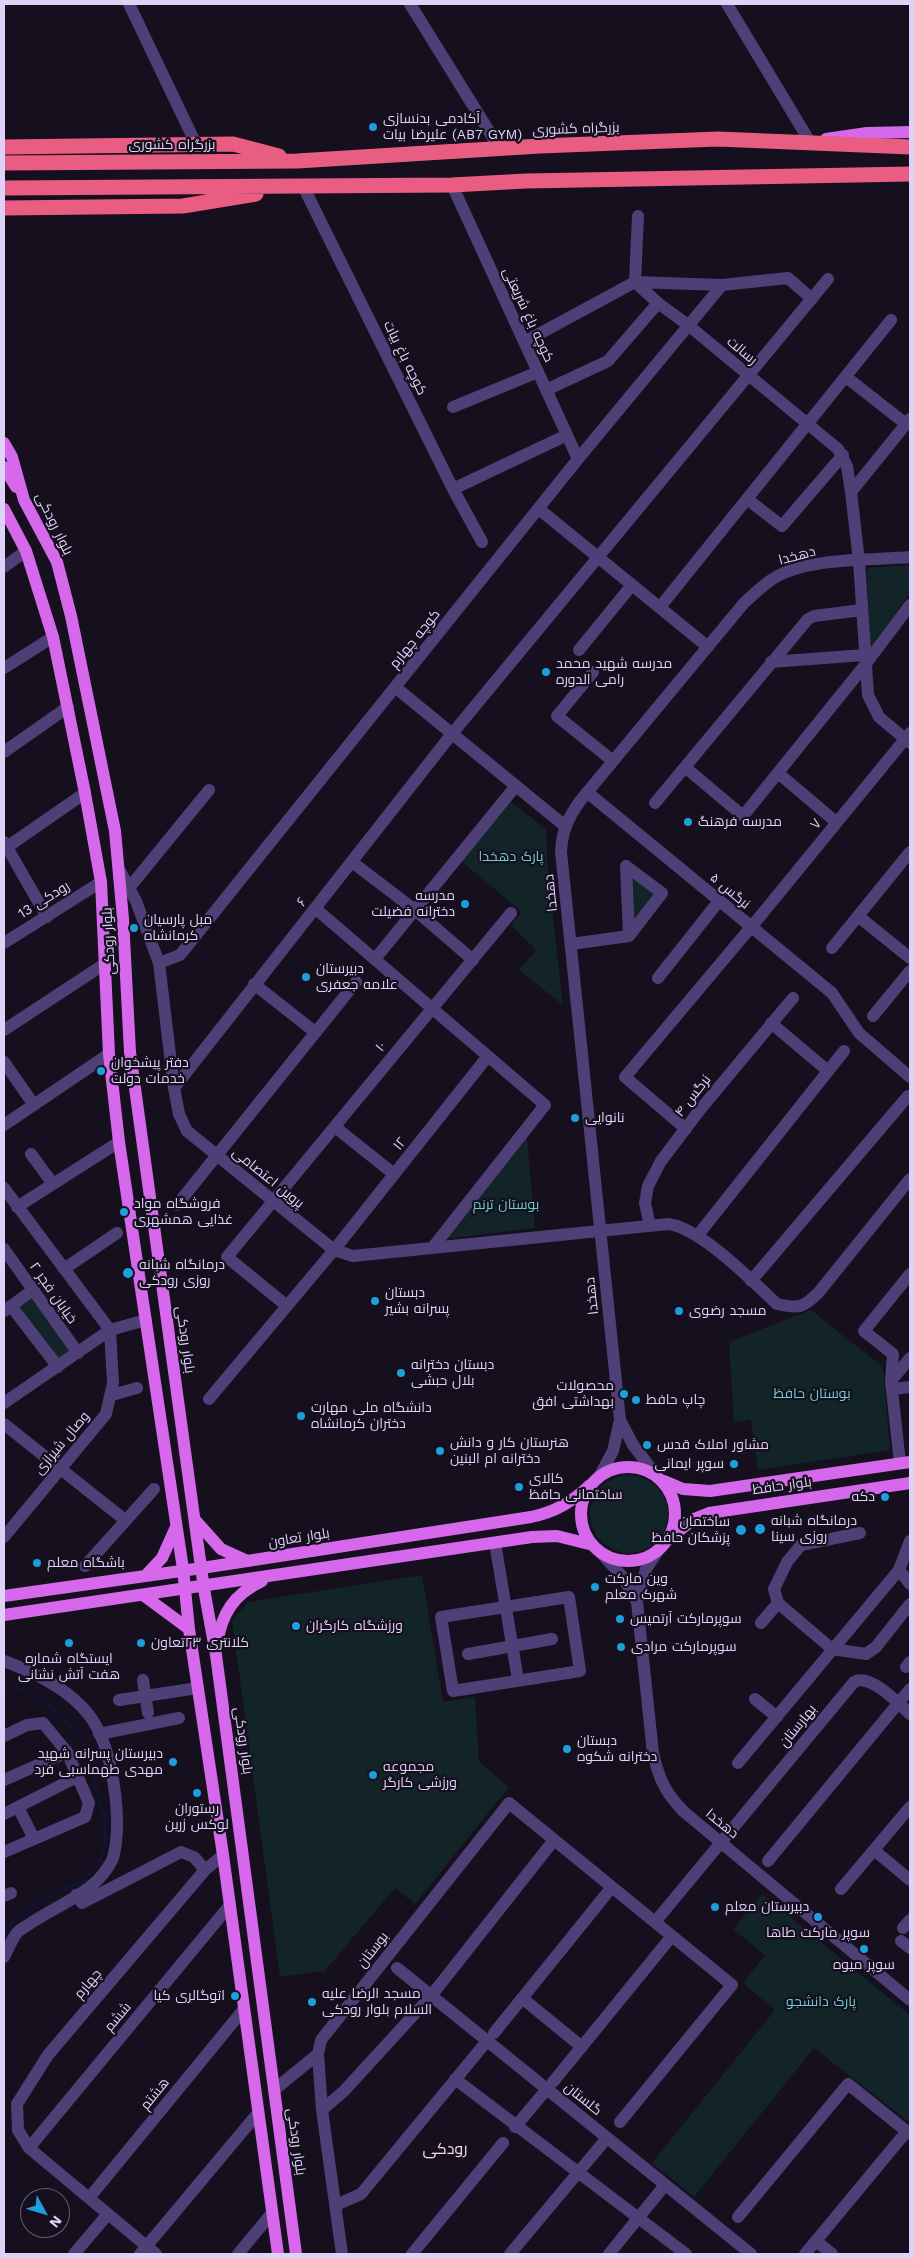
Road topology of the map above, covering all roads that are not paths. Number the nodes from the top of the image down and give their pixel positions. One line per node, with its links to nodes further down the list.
1 (129, 4): 6 (street)
2 (410, 4): 9 (street)
3 (727, 4): 5 (street)
4 (910, 132): 5 (main road)
5 (810, 142): 8 (highway, بزرگراه کشوری); 9 (highway, بزرگراه کشوری)
6 (196, 144): 7 (highway); 10 (highway)
7 (4, 147)
8 (910, 147)
9 (500, 149): 10 (highway, بزرگراه کشوری)
10 (297, 161): 11 (highway, بزرگراه کشوری)
11 (4, 163)
12 (910, 174): 13 (highway)
13 (452, 185): 14 (highway); 25 (street, کوچه باغ شریعتی)
14 (304, 186): 15 (highway); 16 (highway); 38 (street, کوچه باغ بیات)
15 (4, 188)
16 (4, 208)
17 (638, 216): 19 (street)
18 (828, 279): 21 (street)
19 (635, 282): 20 (street); 22 (street, رسالت); 25 (street)
20 (722, 286): 21 (street); 24 (street, کوچه چهارم)
21 (812, 299): 27 (street)
22 (658, 303): 24 (street, رسالت); 29 (street)
23 (892, 320): 28 (street)
24 (688, 325): 27 (street, رسالت); 36 (street, کوچه چهارم)
25 (524, 342): 26 (street, کوچه باغ شریعتی)
26 (538, 372): 29 (street, کوچه باغ شریعتی); 30 (street)
27 (748, 375): 32 (street, رسالت); 46 (street, ۶)
28 (846, 377): 31 (street); 32 (street)
29 (546, 390): 33 (street, کوچه باغ شریعتی)
30 (453, 407)
31 (908, 422): 39 (street)
32 (807, 424): 35 (street, رسالت); 40 (street)
33 (567, 436): 36 (street, کوچه باغ شریعتی); 38 (street)
34 (4, 443): 41 (main road, بلوار رودکی)
35 (843, 455): 39 (street); 40 (street)
36 (578, 459): 43 (street, کوچه چهارم)
37 (4, 467): 41 (main road)
38 (453, 489): 44 (street, کوچه باغ بیات)
39 (851, 492): 48 (street)
40 (747, 498): 52 (street)
41 (24, 500): 79 (main road, بلوار رودکی)
42 (4, 509): 45 (main road, بلوار رودکی)
43 (539, 509): 46 (street); 61 (street, کوچه چهارم)
44 (482, 542)
45 (26, 551): 49 (street); 54 (main road, بلوار رودکی)
46 (597, 556): 50 (street); 63 (street, ۶)
47 (910, 557): 48 (street, دهخدا)
48 (860, 561): 53 (street); 55 (street, دهخدا)
49 (4, 567)
50 (632, 585): 52 (street); 56 (street)
51 (910, 605): 57 (street)
52 (660, 607): 55 (street)
53 (862, 610): 57 (street); 58 (street)
54 (53, 637): 59 (street); 62 (main road, بلوار رودکی)
55 (708, 647): 66 (street, دهخدا)
56 (579, 650)
57 (865, 660): 58 (street); 64 (street); 68 (street)
58 (771, 662): 67 (street)
59 (4, 668)
60 (593, 672): 66 (street)
61 (395, 687): 63 (street); 97 (street, کوچه چهارم)
62 (68, 707): 65 (street); 72 (main road, بلوار رودکی)
63 (451, 735): 69 (street); 78 (street, ۶)
64 (909, 738): 74 (street, ۷)
65 (4, 752)
66 (613, 761): 71 (street, دهخدا)
67 (685, 767): 68 (street); 73 (street)
68 (778, 772): 74 (street)
69 (515, 787): 75 (street); 84 (street)
70 (209, 790): 81 (street)
71 (587, 792): 75 (street, دهخدا); 82 (street, نرگس ۵)
72 (85, 793): 76 (street); 80 (main road, بلوار رودکی)
73 (655, 803)
74 (836, 822): 88 (street, ۷)
75 (565, 826): 91 (street, دهخدا)
76 (5, 844): 87 (street)
77 (910, 852): 86 (street)
78 (352, 862): 83 (street, ۶); 84 (street)
79 (120, 871): 81 (street, پروین اعتصامی); 109 (main road, بلوار رودکی)
80 (101, 882): 87 (street, رودکی 13); 96 (main road, بلوار رودکی)
81 (129, 888): 97 (street, پروین اعتصامی)
82 (719, 902): 88 (street, نرگس ۵); 99 (street)
83 (316, 909): 94 (street); 101 (street, ۶)
84 (415, 910): 94 (street); 95 (street)
85 (511, 913): 95 (street, ۱۰)
86 (858, 916): 92 (street); 93 (street)
87 (47, 917): 90 (street, رودکی 13)
88 (750, 928): 114 (street); 120 (street, نرگس ۵)
89 (628, 936): 89 (street); 91 (street)
90 (4, 943)
91 (571, 944): 132 (street, دهخدا)
92 (832, 948)
93 (910, 958)
94 (375, 959): 103 (street)
95 (472, 960): 103 (street, ۱۰)
96 (106, 963): 106 (street); 110 (main road, بلوار رودکی)
97 (159, 963): 115 (street, پروین اعتصامی)
98 (910, 972): 104 (street)
99 (658, 978)
100 (356, 982): 107 (street)
101 (254, 984): 107 (street); 115 (street, ۶)
102 (793, 998): 105 (street, نرگس ۴)
103 (432, 1008): 111 (street); 119 (street, ۱۰)
104 (873, 1016)
105 (772, 1023): 113 (street); 120 (street, نرگس ۴)
106 (4, 1030)
107 (315, 1032): 123 (street)
108 (844, 1051): 113 (street)
109 (130, 1052): 110 (main road); 165 (main road, بلوار رودکی)
110 (109, 1054): 117 (street); 121 (main road, بلوار رودکی)
111 (488, 1056): 124 (street, ۱۲); 135 (street)
112 (6, 1070): 117 (street)
113 (828, 1071): 134 (street)
114 (910, 1077)
115 (174, 1088): 123 (street, پروین اعتصامی)
116 (908, 1096): 140 (street)
117 (34, 1105): 118 (street)
118 (4, 1125)
119 (335, 1127): 124 (street); 128 (street, ۱۰)
120 (686, 1129): 131 (street, نرگس ۴)
121 (119, 1142): 126 (street); 144 (main road, بلوار رودکی)
122 (31, 1154): 126 (street)
123 (218, 1156): 128 (street, پروین اعتصامی); 129 (street)
124 (394, 1174): 137 (street, ۱۲)
125 (910, 1179): 140 (street, پروین اعتصامی)
126 (53, 1184): 130 (street)
127 (4, 1188): 130 (street)
128 (274, 1201): 137 (street, پروین اعتصامی); 142 (street, ۱۰)
129 (177, 1205)
130 (17, 1207): 138 (street)
131 (650, 1226): 132 (street, پروین اعتصامی); 134 (street, پروین اعتصامی)
132 (600, 1230): 135 (street, پروین اعتصامی); 155 (street, دهخدا)
133 (117, 1233): 138 (street)
134 (698, 1235): 140 (street, پروین اعتصامی)
135 (433, 1247): 137 (street, پروین اعتصامی)
136 (4, 1249): 141 (street, خیابان فجر ۲)
137 (334, 1250): 142 (street, ۱۲)
138 (64, 1269): 145 (street)
139 (910, 1274): 149 (street)
140 (751, 1281)
141 (33, 1290): 143 (street); 146 (street, خیابان فجر ۲)
142 (288, 1306): 153 (street, ۱۲)
143 (7, 1308): 148 (street)
144 (146, 1320): 145 (street); 166 (main road, بلوار رودکی)
145 (110, 1330): 146 (street); 152 (street, وصال شیرازی)
146 (78, 1353): 148 (street)
147 (910, 1358): 149 (street)
148 (58, 1367): 154 (street)
149 (892, 1385): 150 (street); 157 (street)
150 (910, 1387)
151 (137, 1388): 152 (street)
152 (112, 1395): 158 (street, وصال شیرازی)
153 (209, 1399)
154 (4, 1403)
155 (620, 1420): 159 (street); 160 (street)
156 (4, 1424): 158 (street)
157 (905, 1463): 160 (main road, بلوار حافظ)
158 (61, 1468): 164 (street); 168 (street, وصال شیرازی)
159 (600, 1475): 160 (main road); 162 (main road)
160 (659, 1478): 169 (main road)
161 (910, 1483): 169 (main road, بلوار حافظ)
162 (590, 1485): 172 (main road); 174 (main road, بلوار تعاون)
163 (154, 1489): 164 (street)
164 (125, 1520): 175 (street)
165 (195, 1520): 174 (main road); 176 (main road, بلوار رودکی)
166 (176, 1527): 177 (main road, بلوار رودکی); 179 (main road)
167 (860, 1533): 187 (street)
168 (4, 1537)
169 (667, 1540): 173 (main road)
170 (910, 1540): 178 (street)
171 (495, 1543): 172 (main road); 180 (main road); 189 (street)
172 (596, 1548): 173 (main road); 186 (street)
173 (658, 1551): 186 (street)
174 (248, 1561): 176 (main road, بلوار تعاون)
175 (85, 1566)
176 (202, 1568): 177 (main road, بلوار تعاون); 182 (main road, بلوار رودکی)
177 (183, 1570): 179 (main road, بلوار تعاون); 183 (main road, بلوار رودکی)
178 (899, 1570): 181 (street); 195 (street)
179 (146, 1575): 185 (main road, بلوار تعاون)
180 (275, 1575): 182 (main road); 197 (main road)
181 (910, 1584)
182 (204, 1586): 183 (main road); 197 (main road, بلوار رودکی)
183 (186, 1588): 184 (main road); 192 (main road)
184 (143, 1595): 190 (main road); 192 (main road)
185 (4, 1596)
186 (637, 1602): 222 (street, دهخدا)
187 (778, 1603): 191 (street); 195 (street)
188 (910, 1604): 195 (street)
189 (504, 1607): 194 (street); 200 (street); 200 (street)
190 (4, 1615)
191 (761, 1624)
192 (189, 1629): 201 (main road)
193 (552, 1639): 194 (street)
194 (512, 1646): 196 (street); 200 (street)
195 (832, 1650): 209 (street)
196 (468, 1654)
197 (216, 1655): 246 (main road, بلوار رودکی)
198 (4, 1661): 211 (street)
199 (143, 1680): 203 (street)
200 (518, 1680)
201 (198, 1688): 203 (street); 225 (main road)
202 (910, 1689): 206 (street)
203 (145, 1696): 205 (street); 207 (street)
204 (754, 1699): 209 (street)
205 (119, 1700)
206 (898, 1704): 208 (street, بهارستان); 222 (street, بهارستان); 226 (street)
207 (148, 1713)
208 (910, 1714)
209 (777, 1717): 214 (street)
210 (179, 1718): 211 (street)
211 (99, 1734): 231 (street)
212 (4, 1736): 213 (street)
213 (67, 1752): 215 (street); 216 (street)
214 (738, 1763)
215 (78, 1777): 217 (street); 220 (street)
216 (4, 1780)
217 (18, 1807): 219 (street); 220 (street)
218 (910, 1807): 223 (street)
219 (4, 1814)
220 (34, 1839): 224 (street)
221 (554, 1840): 229 (street); 237 (street); 243 (street, بوستان)
222 (722, 1842): 233 (street, بهارستان); 239 (street, دهخدا)
223 (874, 1850): 228 (street); 230 (street)
224 (4, 1852)
225 (223, 1855): 227 (street, چهارم); 232 (main road)
226 (768, 1861)
227 (205, 1870): 231 (street); 254 (street, چهارم)
228 (910, 1880)
229 (612, 1887): 233 (street); 238 (street)
230 (841, 1889)
231 (76, 1895): 235 (street)
232 (230, 1905): 240 (main road); 254 (street, ششم)
233 (655, 1922): 234 (street)
234 (672, 1936): 242 (street); 249 (street)
235 (4, 1957)
236 (396, 1968): 237 (street, گلستان)
237 (431, 1996): 241 (street, گلستان); 247 (street)
238 (522, 1998): 241 (street); 242 (street)
239 (910, 2000)
240 (244, 2009): 248 (main road); 257 (street, هشتم)
241 (490, 2037): 244 (street); 245 (street, گلستان)
242 (582, 2047): 245 (street)
243 (318, 2054): 246 (street); 247 (street, بوستان)
244 (455, 2080): 250 (street); 258 (street)
245 (550, 2086): 250 (street); 252 (street, گلستان)
246 (274, 2090): 268 (main road, بلوار رودکی)
247 (322, 2110): 258 (street, بوستان)
248 (258, 2113): 259 (main road); 264 (street)
249 (620, 2122)
250 (516, 2127): 255 (street)
251 (909, 2132): 262 (street); 263 (street)
252 (607, 2138): 255 (street); 256 (street, گلستان)
253 (503, 2143): 270 (street)
254 (29, 2148): 257 (street)
255 (578, 2174): 261 (street); 271 (street)
256 (665, 2185): 261 (street); 274 (street, گلستان)
257 (89, 2198): 260 (street)
258 (336, 2205): 269 (street, بوستان)
259 (272, 2213): 266 (street); 267 (main road)
260 (108, 2214): 264 (street); 265 (street)
261 (639, 2217): 272 (street); 273 (street)
262 (738, 2217)
263 (816, 2241): 275 (street); 276 (street)
264 (147, 2252)
265 (74, 2254)
266 (238, 2254)
267 (278, 2254)
268 (296, 2254)
269 (342, 2254)
270 (412, 2254)
271 (510, 2254)
272 (609, 2254)
273 (686, 2254)
274 (751, 2254)
275 (805, 2254)
276 (832, 2254)

